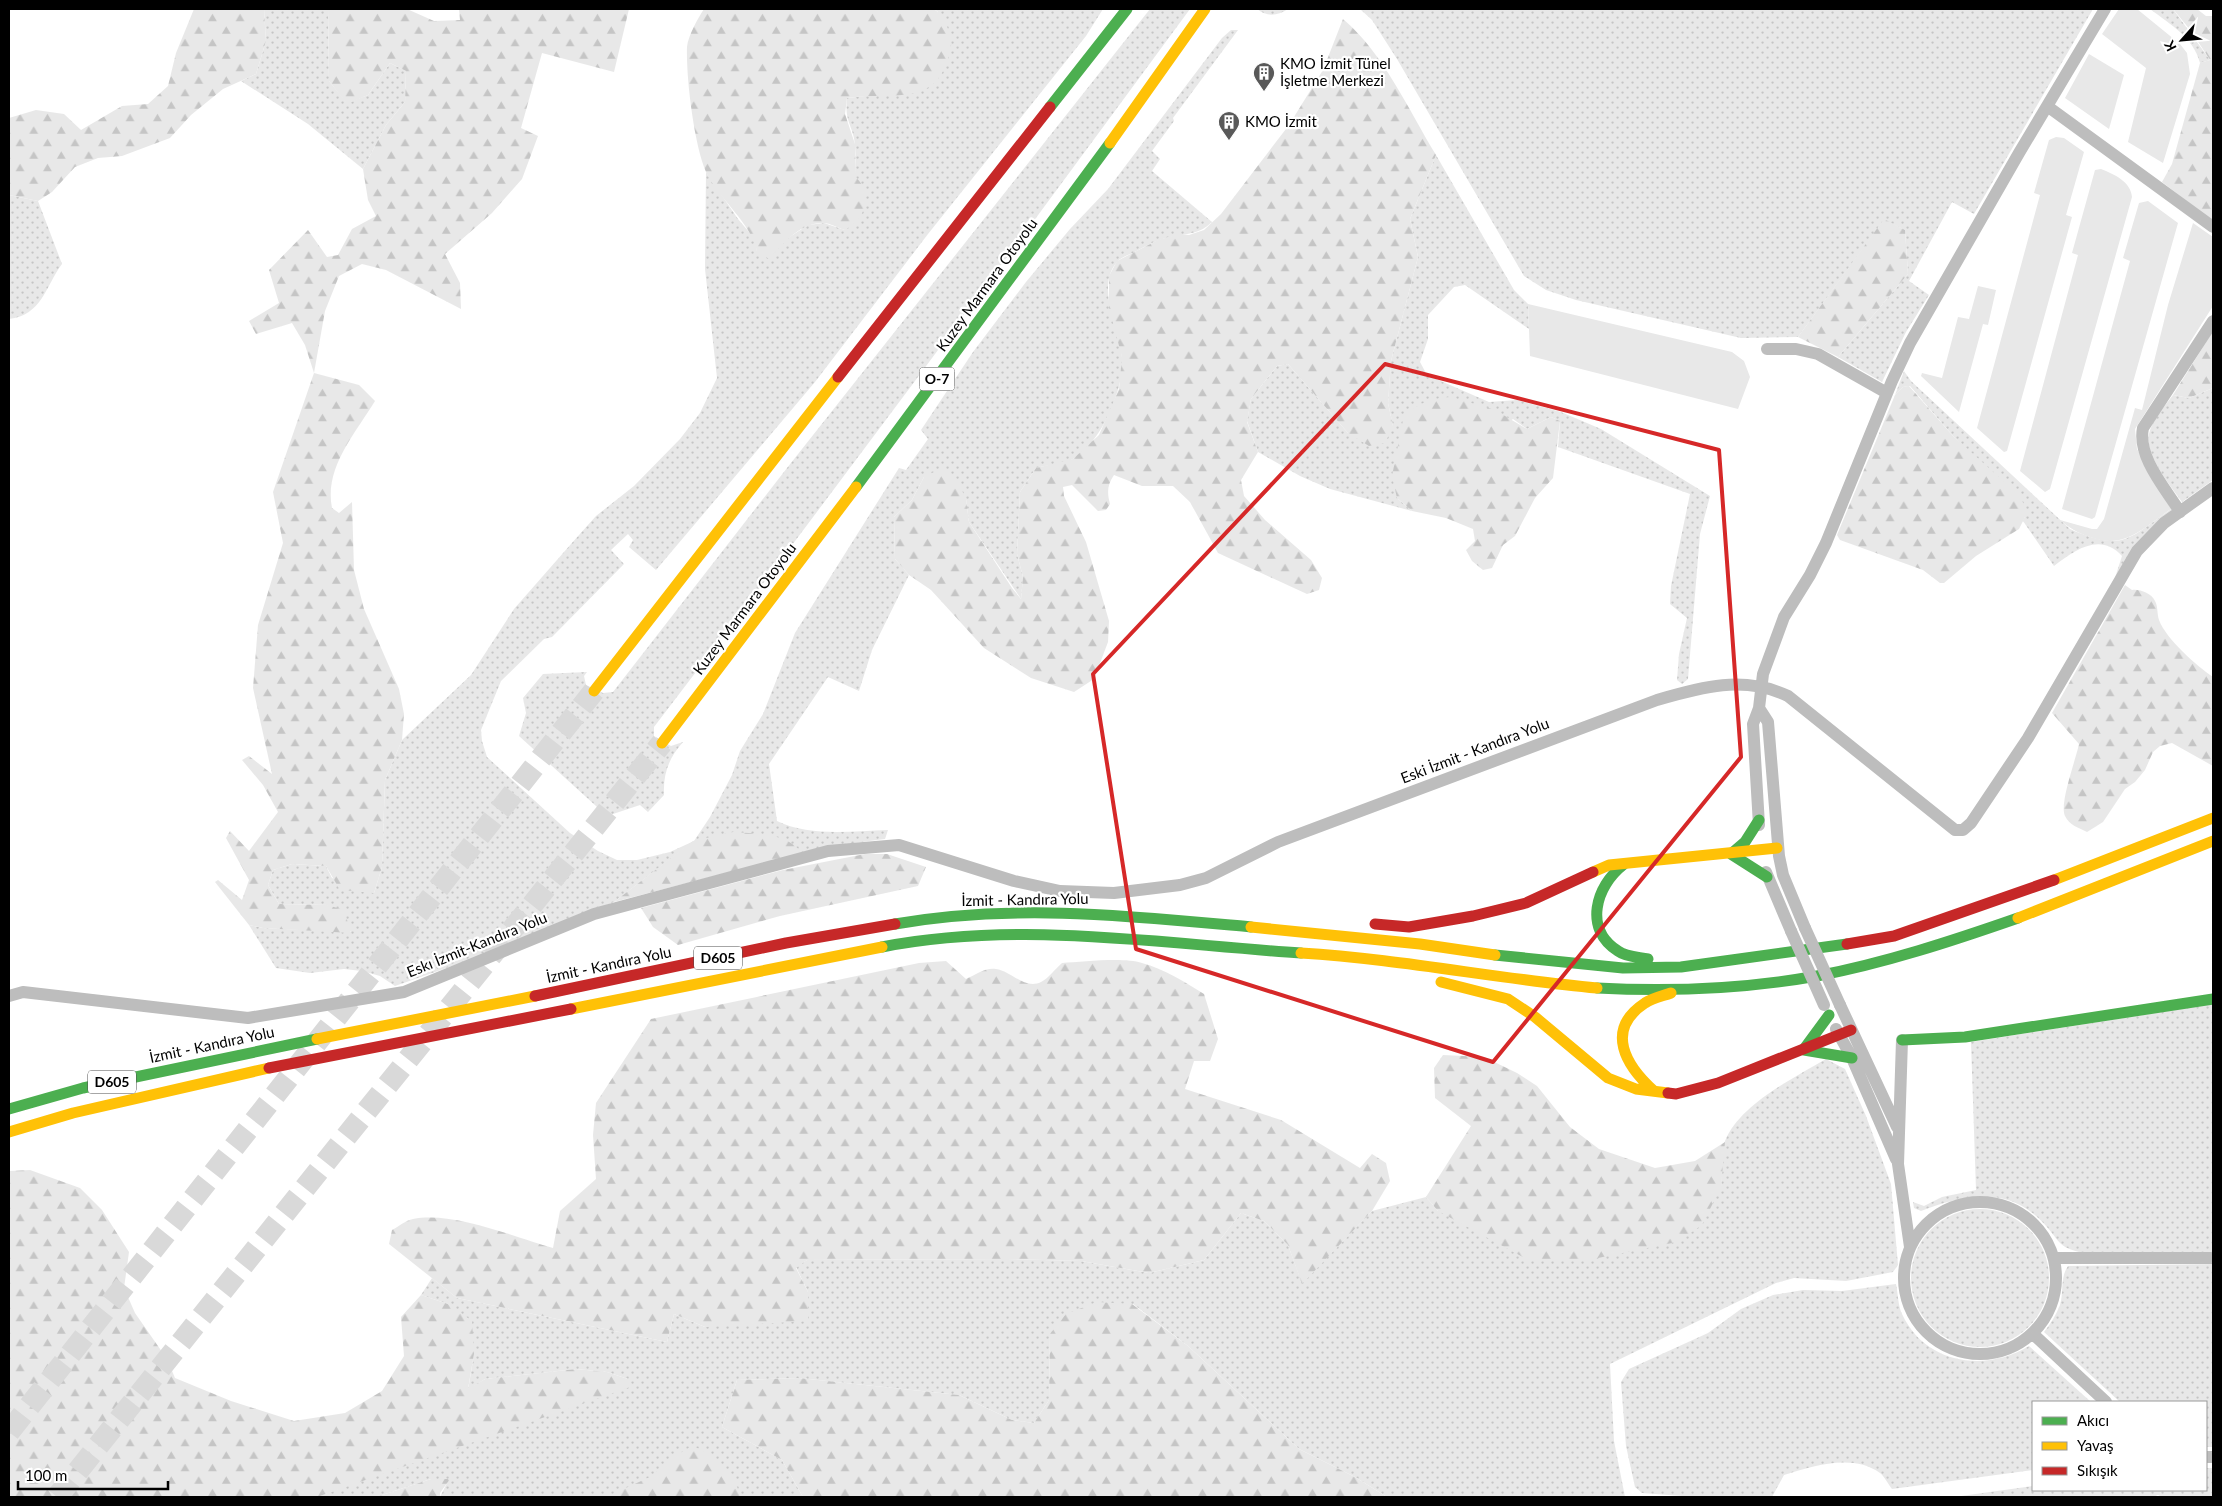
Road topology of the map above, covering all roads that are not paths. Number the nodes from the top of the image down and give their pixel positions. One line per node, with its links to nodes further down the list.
1 (1127, 9): 12 (main road)
2 (1205, 9): 14 (main road, Kuzey Marmara Otoyolu / O-7)
3 (2105, 9): 4 (street)
4 (2048, 106): 5 (street); 8 (street)
5 (2213, 228)
6 (2213, 321): 10 (street)
7 (1767, 349): 8 (street)
8 (1887, 393): 11 (street)
9 (2213, 488): 10 (street)
10 (2180, 512): 11 (street, Eski İzmit - Kandıra Yolu)
11 (1763, 687): 13 (street); 21 (street, Eski İzmit - Kandıra Yolu)
12 (594, 691)
13 (1759, 708): 16 (street); 18 (street)
14 (662, 743)
15 (2213, 818): 28 (main road)
16 (1759, 820): 19 (street); 20 (main road)
17 (2213, 841): 29 (main road)
18 (1777, 848): 19 (main road); 33 (street, bridge)
19 (1762, 850): 20 (main road); 23 (street)
20 (1731, 854): 22 (main road); 23 (main road)
21 (948, 862): 30 (street, Eskı İzmit-Kandıra Yolu)
22 (1626, 863): 25 (main road); 28 (main road)
23 (1767, 877): 32 (street, bridge)
24 (1332, 924): 26 (main road)
25 (1361, 924)
26 (1282, 929): 28 (main road); 38 (main road, İzmit - Kandıra Yolu / D605)
27 (1358, 958): 29 (main road); 37 (main road); 40 (main road)
28 (1681, 966)
29 (1679, 990): 37 (main road)
30 (9, 996)
31 (2213, 999): 34 (main road)
32 (1827, 1010): 33 (street); 35 (main road)
33 (1845, 1033): 35 (main road); 36 (street); 39 (street)
34 (1902, 1040): 39 (street)
35 (1804, 1050): 36 (main road); 37 (main road)
36 (1852, 1058): 41 (street)
37 (1656, 1092)
38 (9, 1109)
39 (1898, 1129): 41 (street)
40 (9, 1132)
41 (1898, 1164): 42 (street)
42 (1910, 1247): 43 (street); 45 (street)
43 (2056, 1258): 44 (street); 45 (street)
44 (2213, 1258)
45 (2033, 1334): 46 (street)
46 (2105, 1401)

